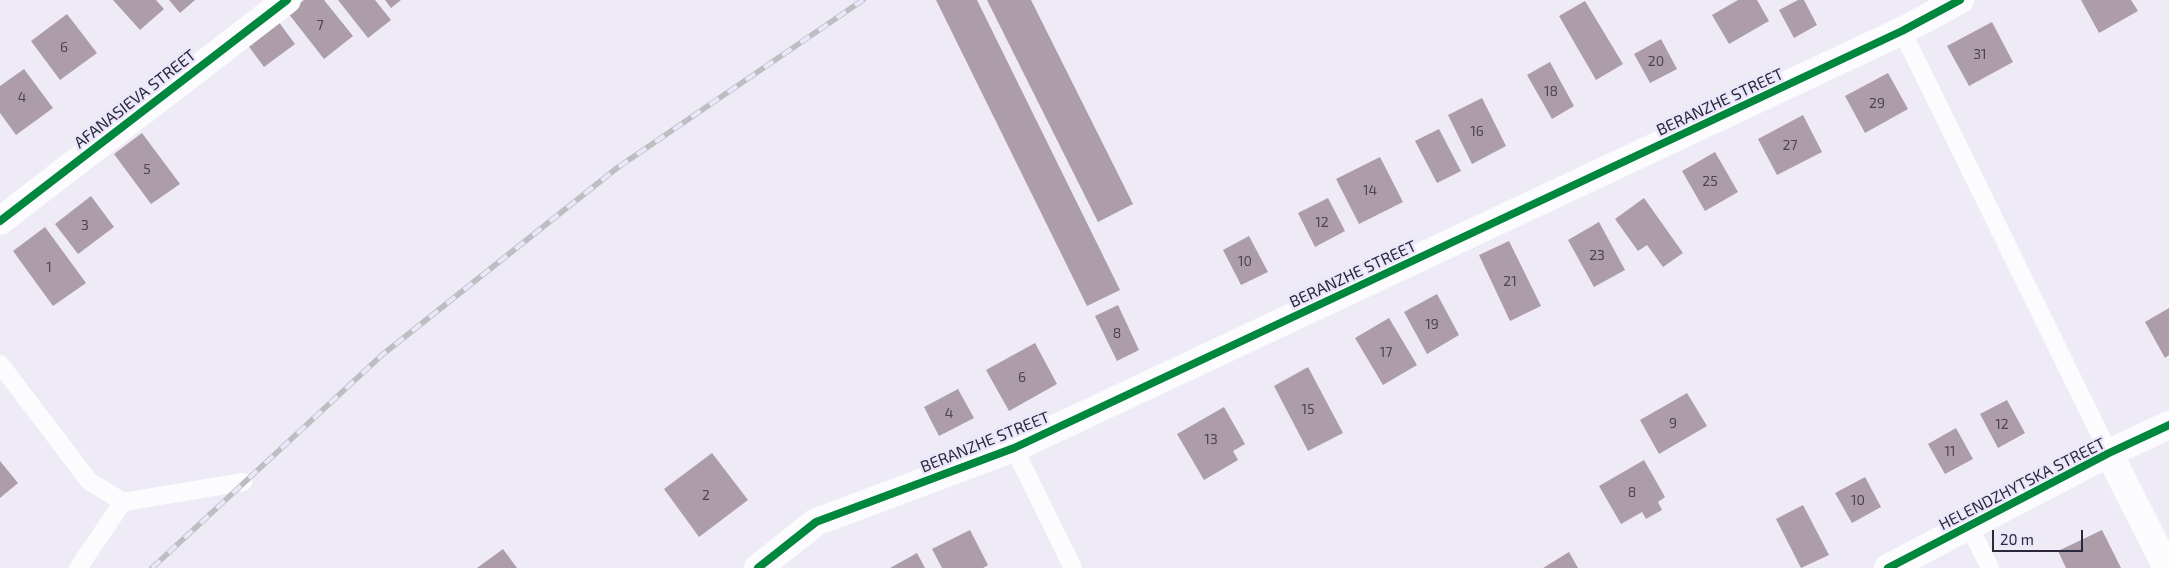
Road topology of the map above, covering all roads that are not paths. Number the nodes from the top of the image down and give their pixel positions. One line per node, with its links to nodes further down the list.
1 (287, 0): 4 (street, AFANASIEVA STREET)
2 (1960, 0): 3 (street, BERANZHE STREET)
3 (1902, 31): 7 (street, BERANZHE STREET); 8 (lane)
4 (0, 221)
5 (0, 364): 10 (lane)
6 (2169, 425): 8 (street, HELENDZHYTSKA STREET)
7 (1014, 448): 13 (street, BERANZHE STREET); 14 (lane)
8 (2109, 453): 11 (street, HELENDZHYTSKA STREET); 17 (street)
9 (243, 482): 10 (lane)
10 (123, 502): 12 (lane)
11 (1969, 526): 15 (street, HELENDZHYTSKA STREET); 16 (lane)
12 (78, 568)
13 (758, 568)
14 (1073, 568)
15 (1888, 568)
16 (1990, 568)
17 (2166, 568)

